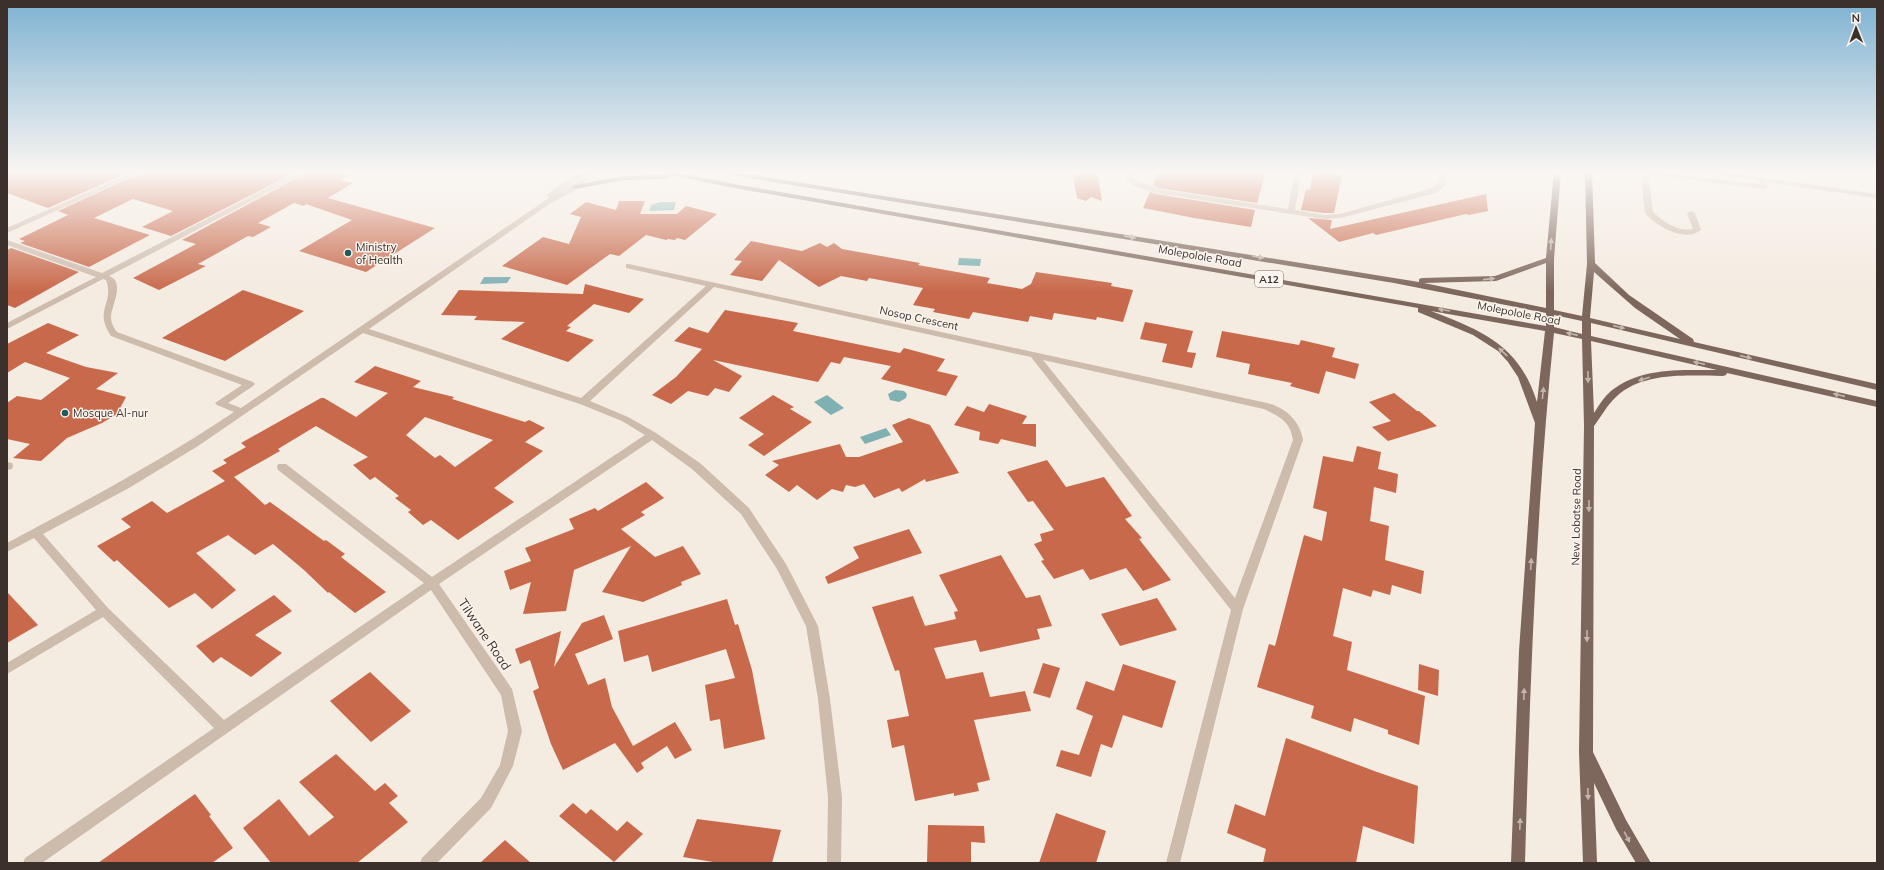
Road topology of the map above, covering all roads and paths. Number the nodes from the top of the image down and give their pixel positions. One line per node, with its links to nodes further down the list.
1 (49, 212): 12 (street)
2 (227, 212): 17 (street)
3 (533, 212): 25 (street)
4 (885, 212): 20 (main road, Molepolole Road / A12)
5 (974, 212): 18 (main road, Molepolole Road / A12, one-way to 18)
6 (1291, 212): 7 (street)
7 (1356, 212)
8 (1554, 212): 14 (main road, one-way to 8)
9 (1590, 212): 15 (main road, New Lobatse Road)
10 (1649, 212): 11 (street)
11 (1691, 213)
12 (7, 231)
13 (7, 242): 17 (street)
14 (1550, 259): 18 (main road, one-way to 14); 21 (main road)
15 (1591, 264): 22 (main road, New Lobatse Road); 27 (main road)
16 (629, 266): 19 (street, Nosop Crescent)
17 (105, 276): 23 (street); 33 (street)
18 (1394, 280): 21 (main road, Molepolole Road / A12)
19 (712, 286): 28 (street, Nosop Crescent); 31 (street)
20 (1396, 301): 24 (main road, Molepolole Road / A12, one-way to 20); 34 (main road, one-way to 20)
21 (1549, 311): 22 (main road, Molepolole Road / A12); 24 (main road)
22 (1586, 320): 26 (main road, New Lobatse Road); 27 (main road, Molepolole Road / A12, one-way to 27)
23 (7, 326)
24 (1550, 329): 26 (main road, Molepolole Road / A12, one-way to 24); 34 (main road, one-way to 24)
25 (362, 330): 31 (street); 33 (street)
26 (1587, 338): 29 (main road, Molepolole Road / A12, one-way to 26); 35 (main road, New Lobatse Road, one-way to 35)
27 (1698, 346): 30 (main road, Molepolole Road / A12, one-way to 30)
28 (1035, 356): 41 (street); 41 (street, Nosop Crescent)
29 (1738, 372): 32 (main road, Molepolole Road / A12, one-way to 29); 35 (main road, one-way to 35)
30 (1877, 387)
31 (583, 402): 36 (street)
32 (1877, 404)
33 (242, 412): 38 (street)
34 (1540, 423): 50 (main road, one-way to 34)
35 (1589, 426): 45 (main road, New Lobatse Road, one-way to 45)
36 (652, 435): 40 (street); 48 (street)
37 (282, 467): 40 (street, Tilwane Road)
38 (36, 533): 39 (street); 42 (street)
39 (7, 548)
40 (432, 583): 44 (street); 47 (street, Tilwane Road)
41 (1237, 609): 49 (street)
42 (104, 611): 43 (street); 44 (street)
43 (7, 670)
44 (222, 727): 46 (street)
45 (1586, 752): 51 (main road, New Lobatse Road, one-way to 51); 52 (main road, one-way to 52)
46 (30, 863)
47 (427, 863)
48 (834, 863)
49 (1173, 863)
50 (1518, 863)
51 (1590, 863)
52 (1644, 863)

